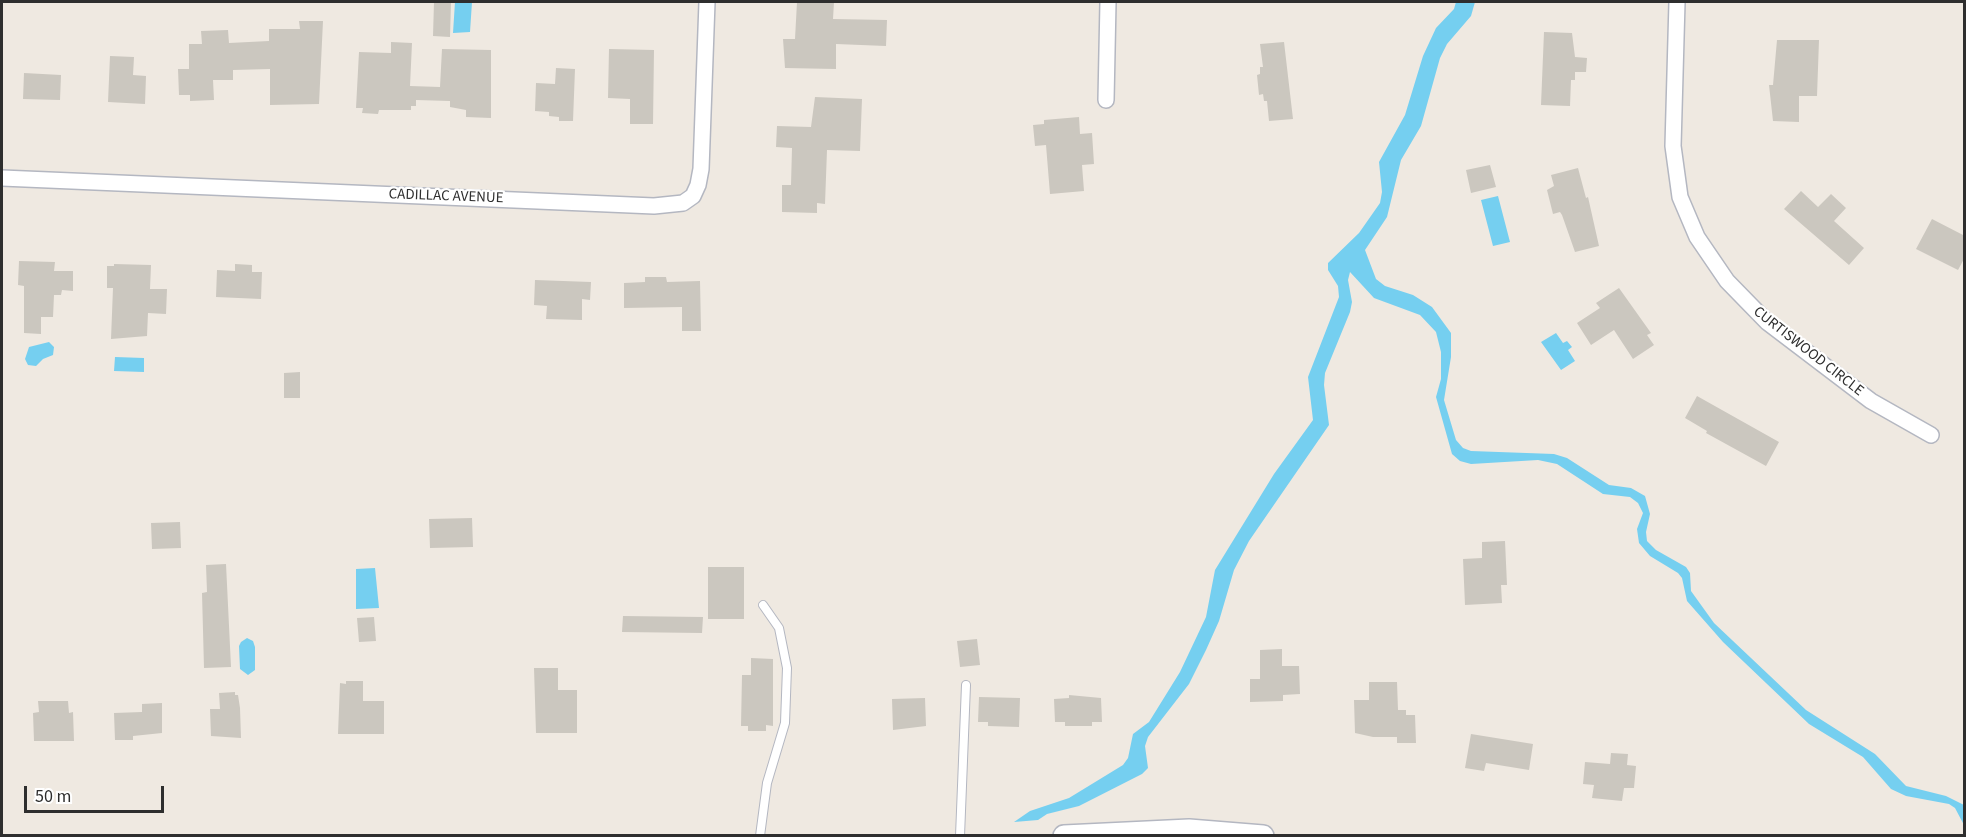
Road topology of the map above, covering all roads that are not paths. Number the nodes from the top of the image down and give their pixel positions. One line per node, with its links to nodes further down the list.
1 (707, 2): 5 (street, CADILLAC AVENUE)
2 (1108, 2): 4 (street)
3 (1677, 2): 6 (street, CURTISWOOD CIRCLE)
4 (1106, 99)
5 (2, 178)
6 (1931, 435)
7 (763, 605): 10 (lane)
8 (966, 685): 11 (lane)
9 (1254, 835): 12 (main road)
10 (760, 836)
11 (960, 836)
12 (1064, 836)

